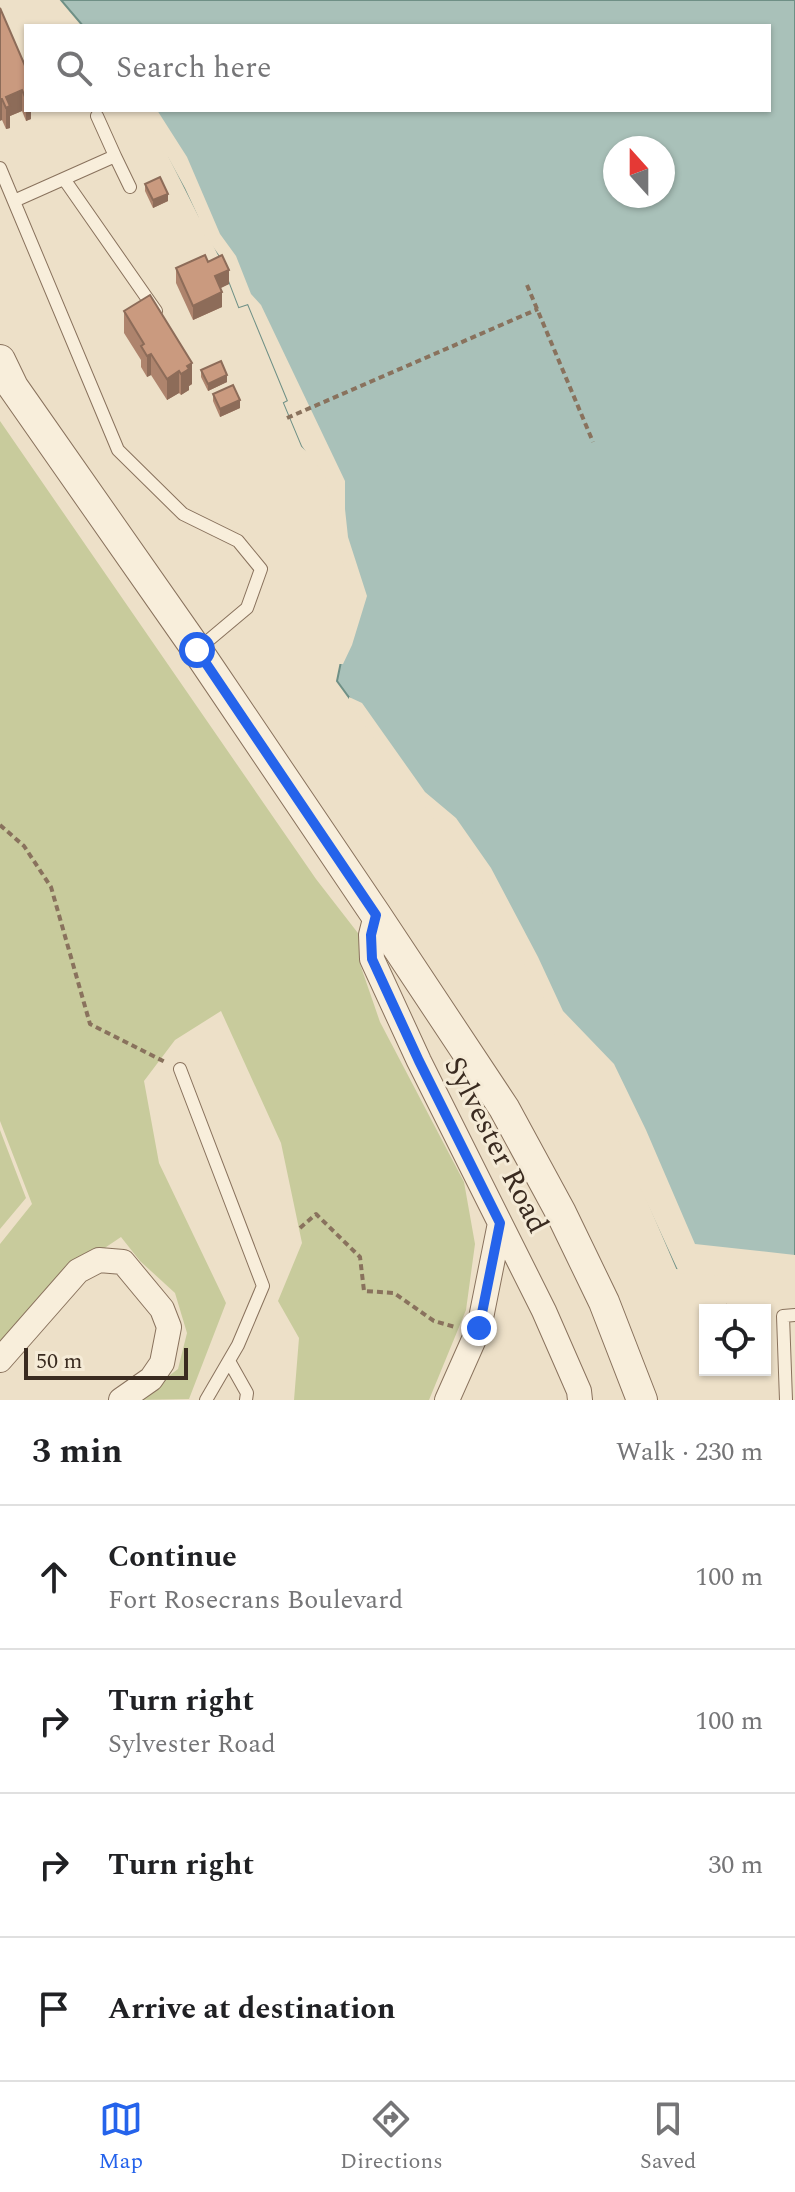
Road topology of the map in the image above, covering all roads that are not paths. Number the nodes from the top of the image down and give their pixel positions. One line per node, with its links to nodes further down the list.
1 (97, 116): 2 (lane)
2 (115, 156): 4 (lane); 5 (lane)
3 (0, 168): 6 (lane)
4 (64, 179): 6 (lane); 7 (lane)
5 (130, 187)
6 (14, 201): 10 (lane)
7 (160, 316)
8 (0, 360): 9 (street)
9 (7, 380): 10 (street)
10 (197, 650): 11 (street)
11 (376, 915): 13 (street, Sylvester Road); 22 (street)
12 (180, 1069): 16 (lane)
13 (500, 1223): 20 (street); 21 (street, Sylvester Road)
14 (795, 1315): 23 (lane)
15 (0, 1360): 17 (street)
16 (229, 1361): 18 (lane); 19 (lane)
17 (121, 1400)
18 (206, 1400)
19 (246, 1400)
20 (447, 1400)
21 (580, 1400)
22 (642, 1400)
23 (786, 1400)

